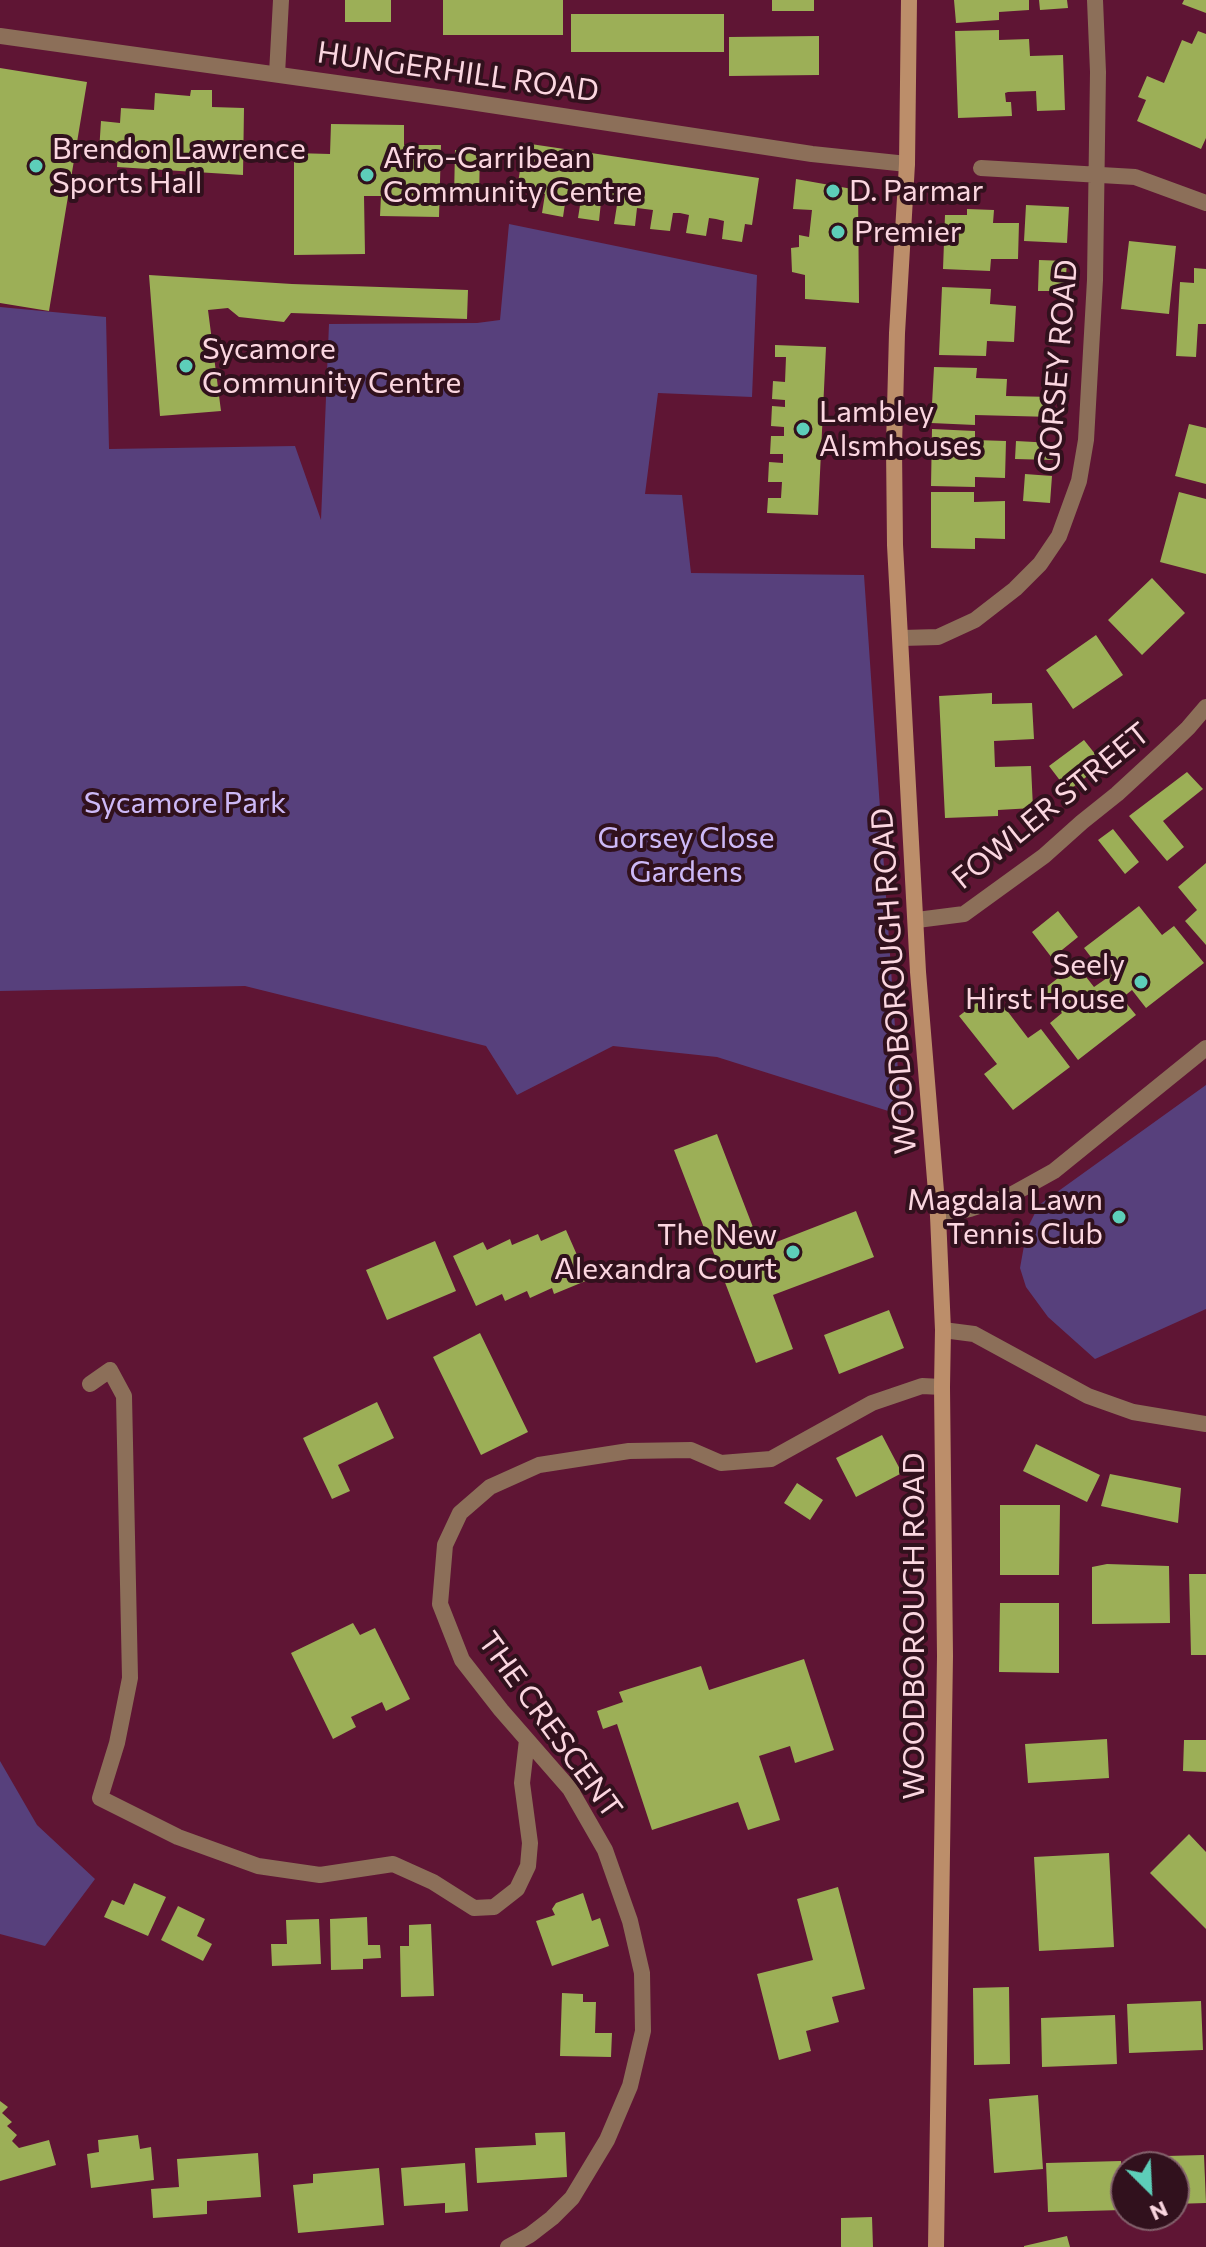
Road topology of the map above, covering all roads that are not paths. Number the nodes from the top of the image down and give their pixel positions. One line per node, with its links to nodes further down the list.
1 (281, 0): 5 (street)
2 (909, 0): 6 (main road, WOODBOROUGH ROAD)
3 (1095, 0): 8 (street, GORSEY ROAD)
4 (0, 36): 5 (street, HUNGERHILL ROAD)
5 (277, 74): 6 (street, HUNGERHILL ROAD)
6 (907, 164): 10 (main road, WOODBOROUGH ROAD)
7 (981, 168): 8 (street)
8 (1098, 173): 9 (street); 10 (street, GORSEY ROAD)
9 (1206, 203)
10 (902, 638): 12 (main road, WOODBOROUGH ROAD)
11 (1206, 707): 12 (street, FOWLER STREET)
12 (917, 920): 14 (main road, WOODBOROUGH ROAD)
13 (1206, 1048): 14 (street)
14 (938, 1216): 15 (main road, WOODBOROUGH ROAD)
15 (943, 1330): 17 (main road, WOODBOROUGH ROAD); 18 (street)
16 (90, 1384): 19 (street)
17 (942, 1387): 19 (street, THE CRESCENT); 21 (main road, WOODBOROUGH ROAD)
18 (1206, 1424)
19 (527, 1740): 20 (street, THE CRESCENT)
20 (508, 2247)
21 (936, 2247)

